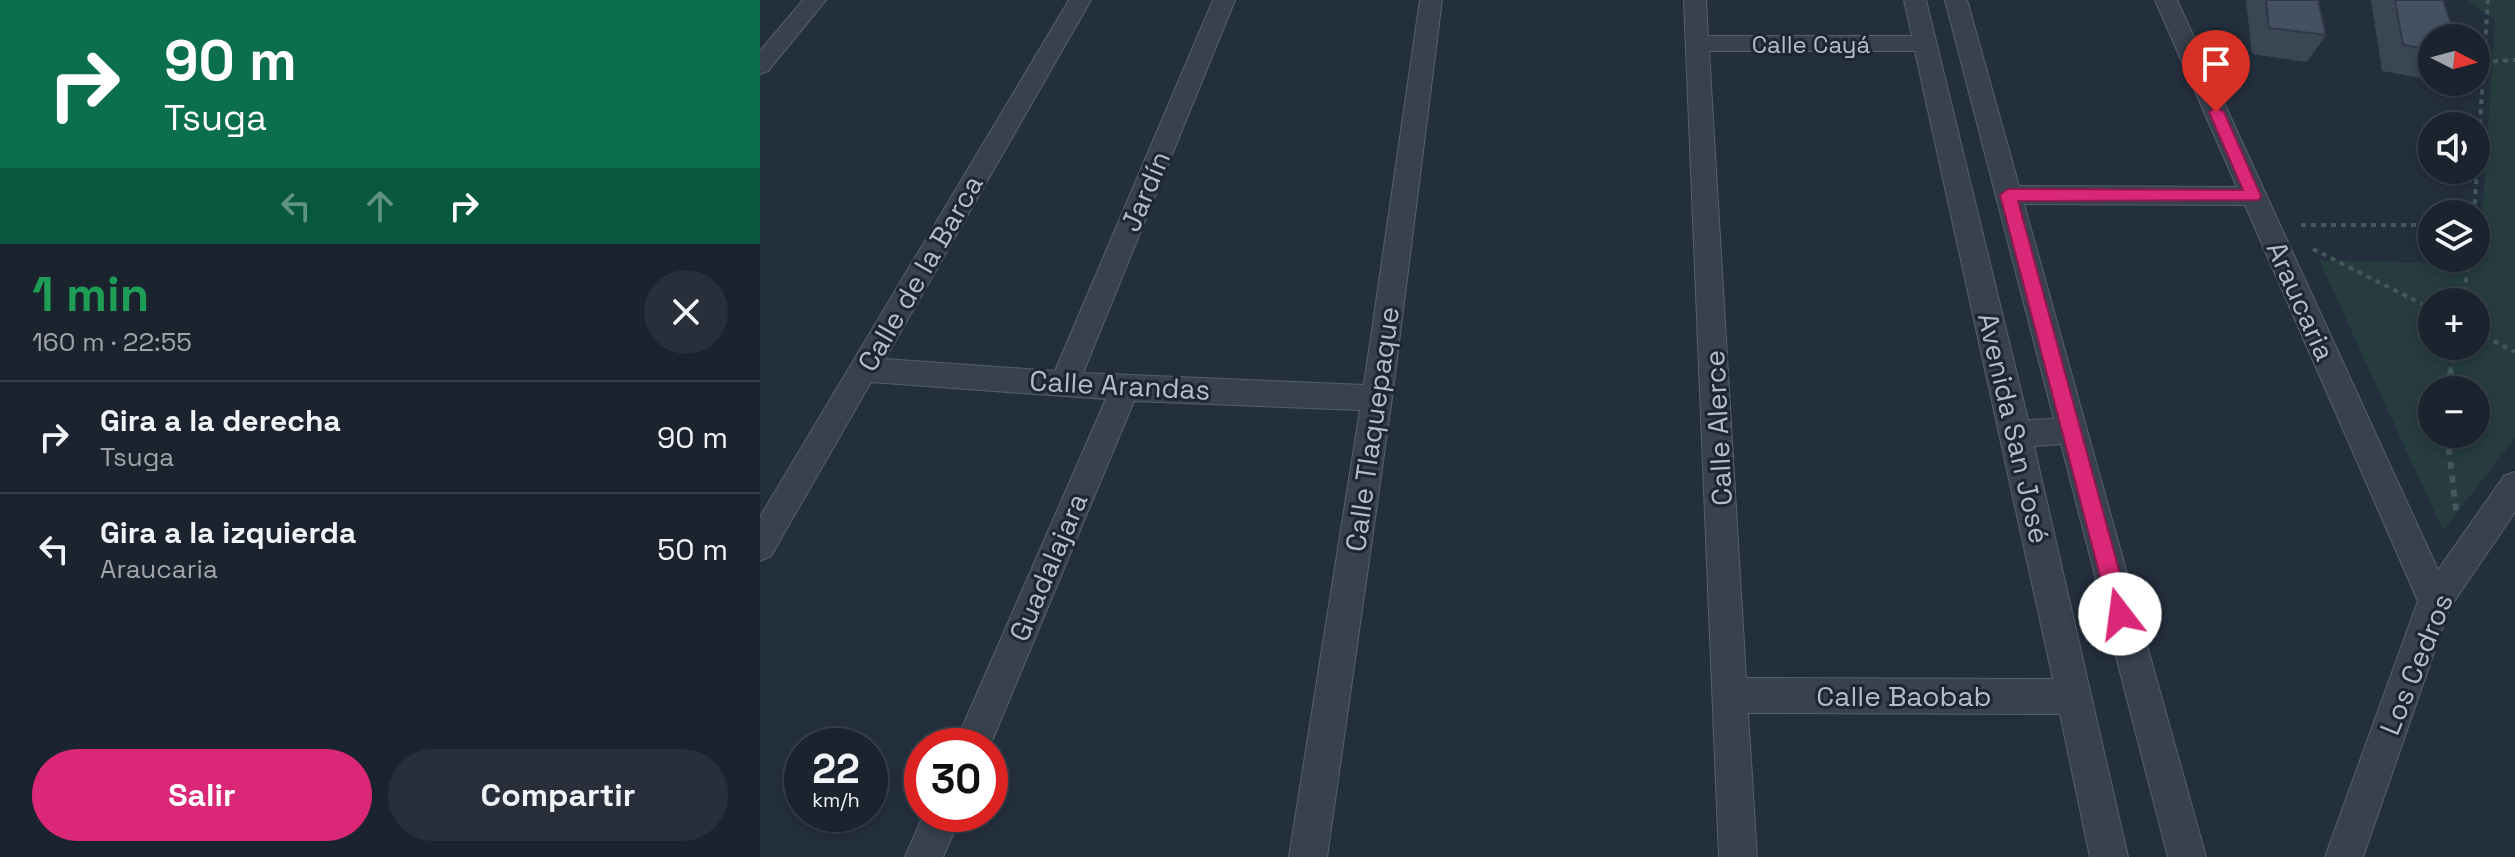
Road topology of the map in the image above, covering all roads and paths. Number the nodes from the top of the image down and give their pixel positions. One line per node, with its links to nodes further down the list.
1 (815, 0): 15 (street)
2 (1080, 0): 25 (street, Calle de la Barca)
3 (1224, 0): 26 (street, Jardín)
4 (1431, 0): 28 (street, Calle Tlaquepaque)
5 (1695, 0): 11 (street, Calle Alerce)
6 (1915, 0): 12 (street, Avenida San José)
7 (1956, 0): 17 (street, Avenida San José)
8 (2166, 0): 18 (street, Araucaria)
9 (2488, 0): 10 (path)
10 (2486, 24)
11 (1697, 43): 12 (street, Calle Cayá); 36 (street, Calle Alerce)
12 (1925, 44): 30 (street, Avenida San José)
13 (2515, 60): 14 (path)
14 (2490, 62)
15 (760, 66)
16 (2481, 96): 19 (path)
17 (2008, 195): 18 (street); 29 (street, Avenida San José)
18 (2254, 196): 20 (street, Araucaria)
19 (2475, 200)
20 (2267, 225): 21 (path); 22 (path); 35 (street, Araucaria)
21 (2418, 225)
22 (2418, 302)
23 (2490, 339): 24 (path)
24 (2515, 352)
25 (864, 370): 26 (street, Calle Arandas); 33 (street, Calle de la Barca)
26 (1065, 382): 27 (street, Calle Arandas)
27 (1125, 388): 28 (street, Calle Arandas); 38 (street, Guadalajara)
28 (1377, 398): 41 (street, Calle Tlaquepaque)
29 (2070, 431): 30 (street); 44 (street, Avenida San José)
30 (2016, 434): 37 (street, Avenida San José)
31 (2449, 448): 34 (path)
32 (2515, 486): 34 (street, Los Cedros)
33 (760, 546)
34 (2462, 563): 35 (street, Los Cedros)
35 (2435, 601): 45 (street, Los Cedros)
36 (1732, 695): 37 (street, Calle Baobab); 42 (street, Calle Alerce)
37 (2075, 697): 43 (street, Avenida San José)
38 (980, 728)
39 (935, 832): 40 (street)
40 (924, 857)
41 (1308, 857)
42 (1738, 857)
43 (2109, 857)
44 (2187, 857)
45 (2344, 857)

